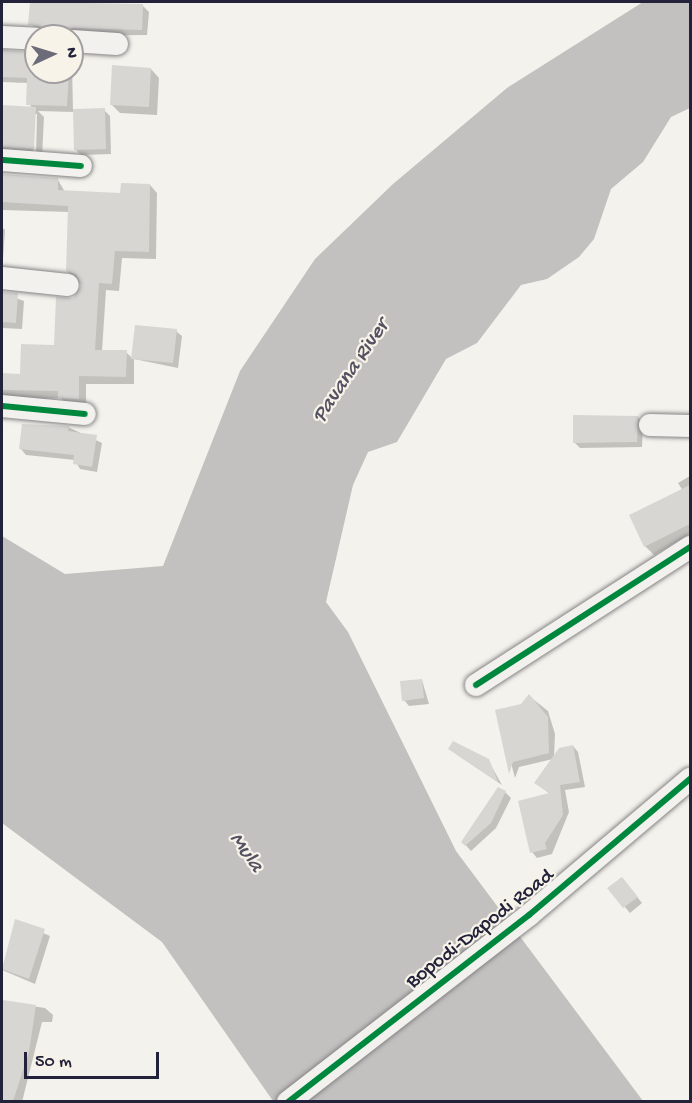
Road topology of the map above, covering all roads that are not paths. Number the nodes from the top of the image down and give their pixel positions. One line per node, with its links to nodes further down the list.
1 (2, 37): 2 (street)
2 (24, 38)
3 (84, 42): 4 (street)
4 (117, 44)
5 (2, 160): 6 (street)
6 (81, 166)
7 (2, 278): 8 (street)
8 (68, 285)
9 (2, 406): 10 (street)
10 (85, 414)
11 (650, 425): 12 (street)
12 (690, 426)
13 (690, 547): 14 (street)
14 (476, 685)
15 (690, 779): 16 (street, Bopodi-Dapodi Road)
16 (288, 1101)

